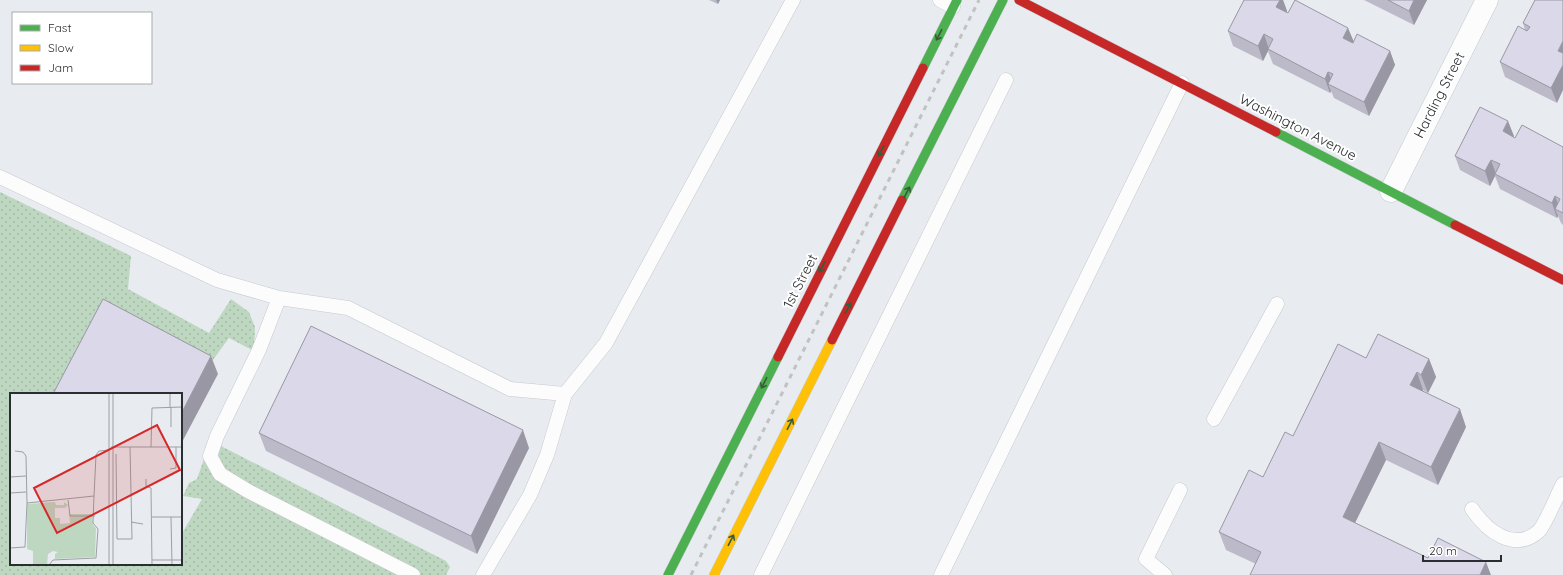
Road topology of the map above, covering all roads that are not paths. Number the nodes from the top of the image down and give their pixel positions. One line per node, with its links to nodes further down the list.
1 (793, 0): 14 (lane)
2 (940, 0): 6 (lane)
3 (1003, 0): 22 (main road, one-way to 3)
4 (1019, 0): 8 (main road, Washington Avenue)
5 (1487, 0): 10 (street, Harding Street)
6 (955, 3): 21 (main road, 1st Street, one-way to 21)
7 (1006, 80): 23 (lane)
8 (1182, 83): 10 (main road, Washington Avenue); 24 (lane)
9 (0, 177): 12 (lane)
10 (1391, 191): 11 (main road, Washington Avenue)
11 (1563, 280)
12 (279, 298): 14 (lane); 19 (lane)
13 (1276, 304): 15 (lane)
14 (565, 394): 20 (lane)
15 (1214, 419)
16 (1563, 484): 18 (lane)
17 (1180, 490): 25 (lane)
18 (1472, 509)
19 (413, 575)
20 (483, 575)
21 (668, 575)
22 (714, 575)
23 (761, 575)
24 (941, 575)
25 (1165, 575)

